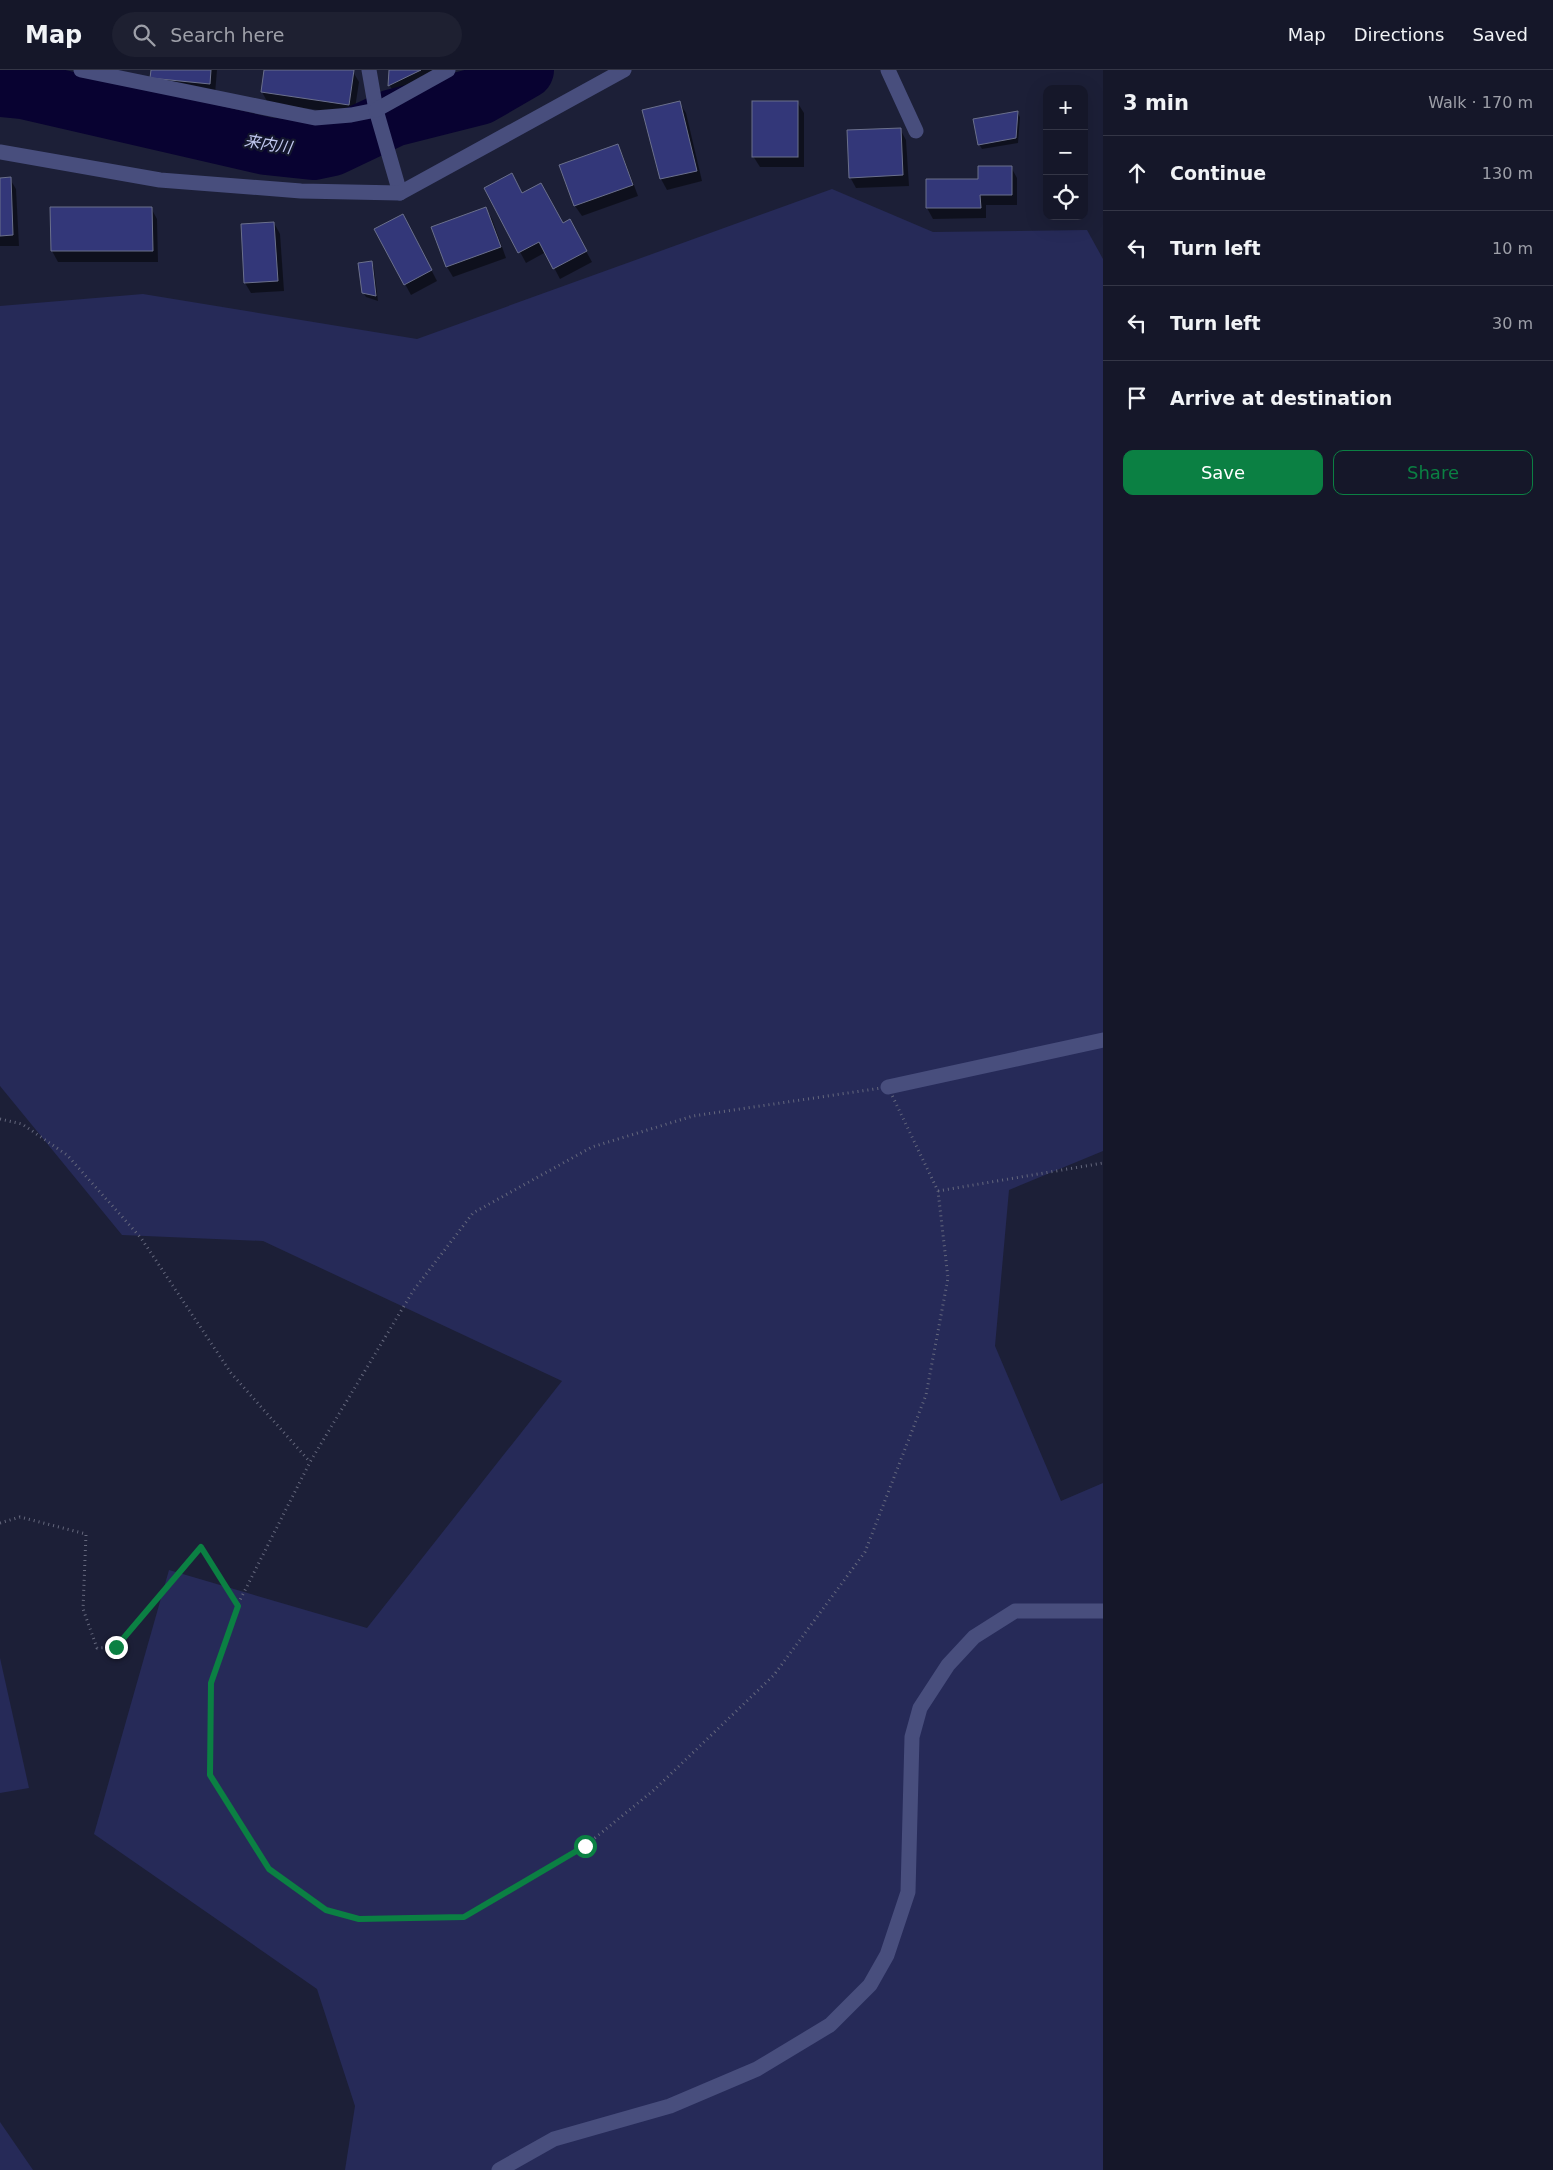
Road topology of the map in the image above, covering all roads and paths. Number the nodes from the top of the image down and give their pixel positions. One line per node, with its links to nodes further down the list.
1 (81, 70): 6 (street)
2 (369, 70): 6 (street)
3 (448, 70): 6 (street)
4 (624, 70): 9 (street)
5 (888, 70): 7 (street)
6 (376, 110): 9 (street)
7 (916, 131)
8 (0, 152): 9 (street)
9 (397, 186)
10 (1103, 1040): 11 (street)
11 (888, 1087): 14 (path); 15 (path)
12 (0, 1119): 15 (path)
13 (1103, 1163): 14 (path)
14 (938, 1190): 17 (path)
15 (310, 1462): 17 (path)
16 (0, 1523): 17 (path)
17 (238, 1606)
18 (1103, 1611): 19 (street)
19 (499, 2170)

